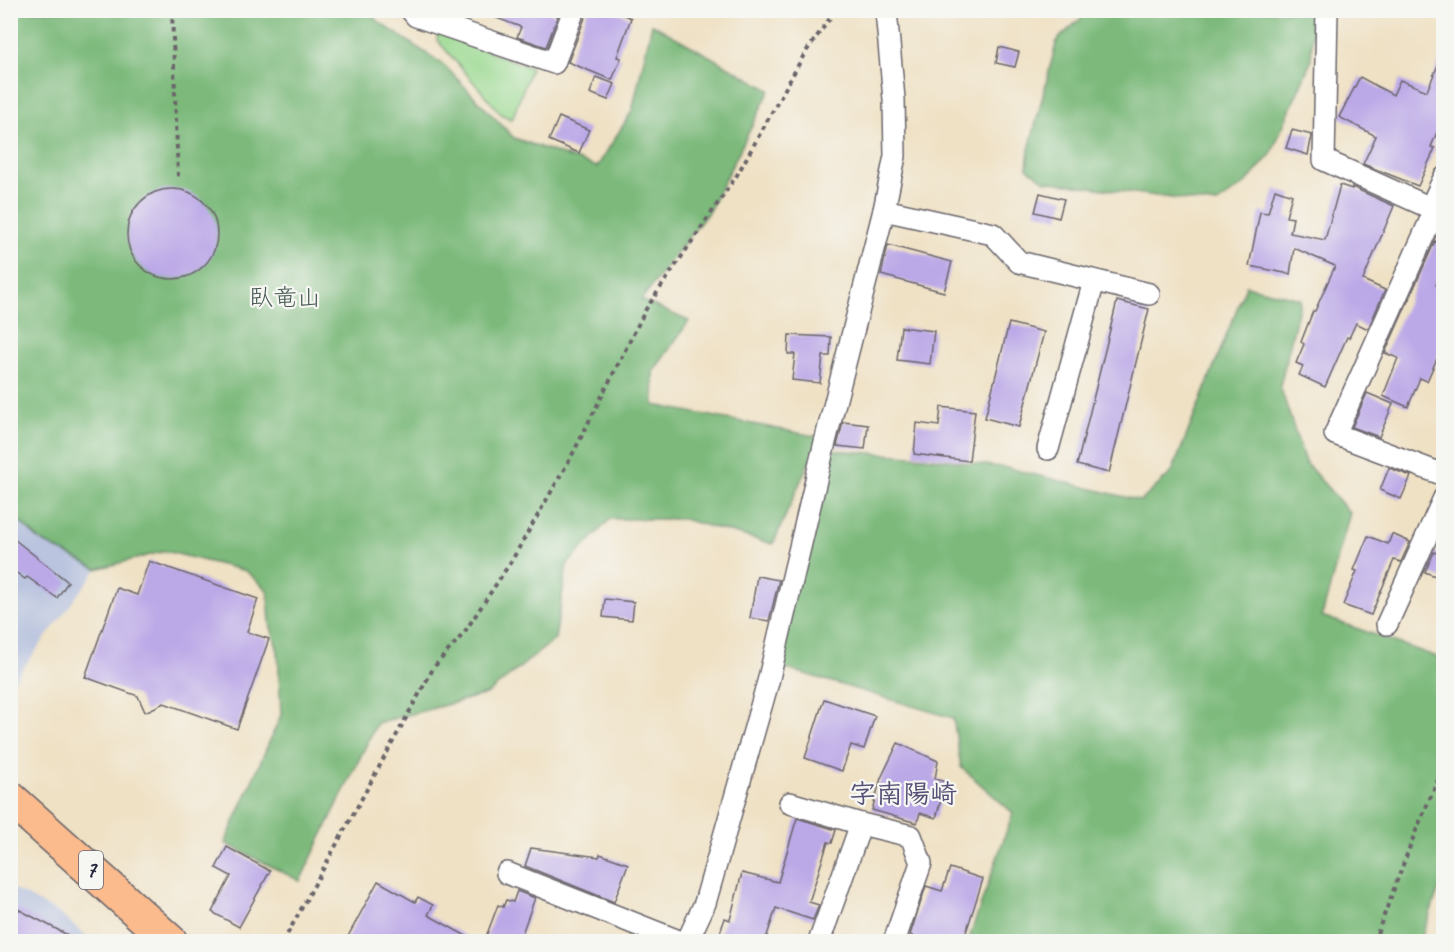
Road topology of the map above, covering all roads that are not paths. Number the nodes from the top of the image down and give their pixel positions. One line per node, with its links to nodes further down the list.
1 (411, 10): 5 (street)
2 (574, 10): 5 (street)
3 (886, 10): 7 (street)
4 (1328, 10): 8 (street)
5 (437, 16)
6 (1443, 178): 8 (street)
7 (884, 210): 9 (street); 21 (street)
8 (1436, 211): 12 (street)
9 (1094, 281): 10 (street); 11 (street)
10 (1149, 294)
11 (1048, 449)
12 (1443, 475)
13 (1443, 498): 14 (street)
14 (1387, 624)
15 (10, 798): 19 (highway, 7)
16 (790, 803): 17 (street)
17 (861, 824): 22 (street); 23 (street)
18 (507, 873): 20 (street)
19 (171, 942)
20 (681, 942)
21 (687, 942)
22 (819, 942)
23 (894, 942)

